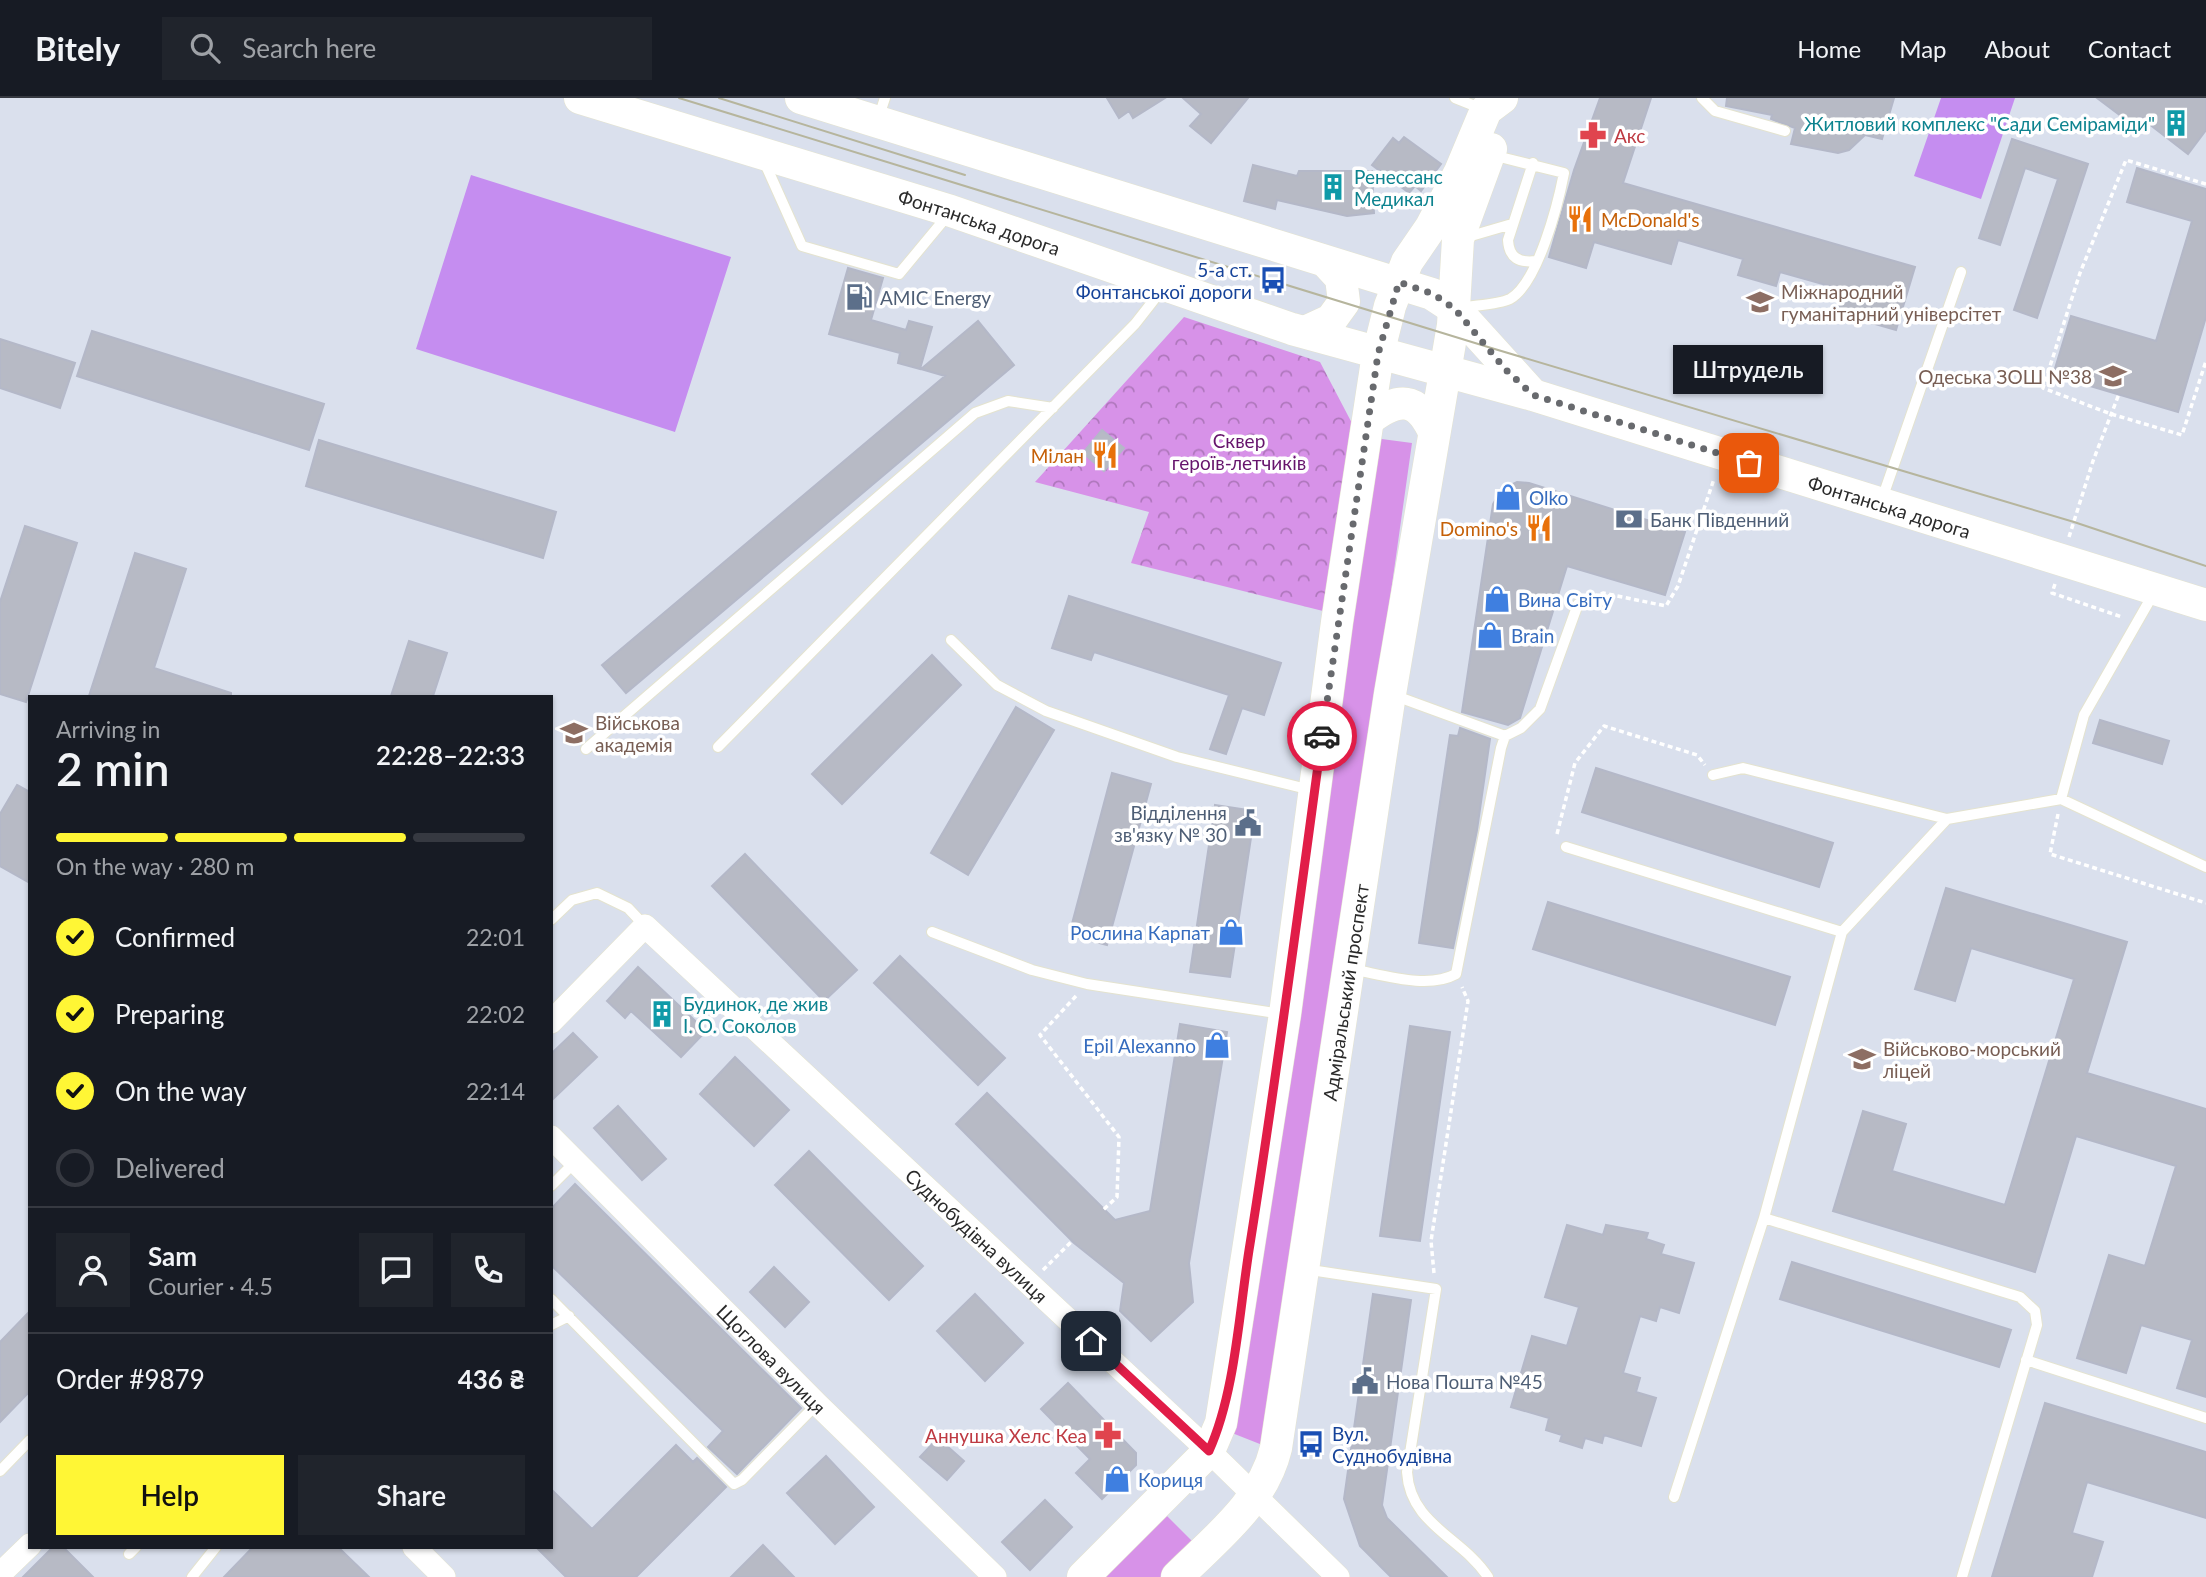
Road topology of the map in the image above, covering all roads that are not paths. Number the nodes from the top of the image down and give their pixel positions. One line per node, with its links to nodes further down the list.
1 (580, 98): 8 (main road, Фонтанська дорога)
2 (801, 98): 6 (main road)
3 (1455, 98): 5 (lane)
4 (1702, 98): 7 (lane)
5 (1497, 102): 9 (main road, Адміральський проспект); 17 (main road)
6 (881, 110): 15 (main road)
7 (1784, 131)
8 (760, 153): 11 (main road, Фонтанська дорога); 11 (lane)
9 (1489, 154): 10 (lane); 13 (main road, Адміральський проспект)
10 (1533, 163): 12 (lane); 14 (lane)
11 (951, 211): 18 (main road, Фонтанська дорога)
12 (1512, 224): 13 (lane); 14 (lane)
13 (1458, 239): 19 (main road, Адміральський проспект)
14 (1536, 261): 19 (lane)
15 (1328, 264): 17 (main road); 20 (main road)
16 (1961, 272): 27 (lane)
17 (1399, 282): 19 (main road, Фонтанська дорога); 21 (main road)
18 (1165, 284): 20 (main road, Фонтанська дорога); 24 (lane)
19 (1455, 309): 22 (main road, Адміральський проспект); 23 (main road, Фонтанська дорога)
20 (1305, 332): 21 (main road, Фонтанська дорога)
21 (1378, 354): 22 (main road, Фонтанська дорога); 25 (main road)
22 (1446, 373): 23 (main road, Фонтанська дорога); 26 (main road, Адміральський проспект)
23 (1533, 395): 27 (main road, Фонтанська дорога)
24 (1053, 408): 34 (lane); 35 (lane)
25 (1369, 419): 26 (main road); 37 (main road)
26 (1434, 432): 32 (main road, Адміральський проспект)
27 (1881, 502): 28 (main road, Фонтанська дорога)
28 (2156, 589): 30 (main road, Фонтанська дорога); 38 (lane)
29 (1578, 604): 33 (lane)
30 (2206, 605)
31 (951, 640): 37 (lane)
32 (1390, 694): 33 (lane); 46 (main road, Адміральський проспект)
33 (1505, 736): 46 (lane)
34 (718, 747)
35 (586, 749)
36 (1713, 775): 39 (lane)
37 (1315, 791): 47 (main road)
38 (2062, 799): 39 (lane); 41 (lane)
39 (1947, 819): 45 (lane)
40 (1566, 847): 45 (lane)
41 (2206, 867)
42 (553, 918): 43 (lane)
43 (645, 926): 48 (street); 61 (street, Суднобудівна вулиця)
44 (932, 932): 47 (lane)
45 (1842, 932): 52 (lane)
46 (1348, 969): 53 (main road, Адміральський проспект)
47 (1286, 1014): 61 (main road)
48 (553, 1021)
49 (553, 1139): 50 (street, Щоглова вулиця)
50 (575, 1162): 51 (lane); 58 (street, Щоглова вулиця)
51 (553, 1184)
52 (1764, 1218): 57 (lane); 63 (lane)
53 (1302, 1269): 64 (main road, Адміральський проспект); 75 (lane)
54 (553, 1301): 55 (lane)
55 (569, 1316): 56 (lane); 58 (lane)
56 (553, 1324)
57 (2026, 1360): 59 (lane); 76 (lane)
58 (817, 1404): 71 (street, Щоглова вулиця)
59 (2206, 1418)
60 (28, 1442): 62 (lane)
61 (1209, 1451): 64 (street, Суднобудівна вулиця); 72 (main road)
62 (0, 1471)
63 (1674, 1497)
64 (1255, 1498): 73 (main road, Адміральський проспект); 74 (street, Суднобудівна вулиця)
65 (28, 1547): 68 (street)
66 (214, 1549): 69 (lane)
67 (416, 1549): 70 (street)
68 (0, 1574)
69 (192, 1577)
70 (444, 1577)
71 (995, 1577)
72 (1083, 1577)
73 (1177, 1577)
74 (1338, 1577)
75 (1488, 1577)
76 (1962, 1577)

